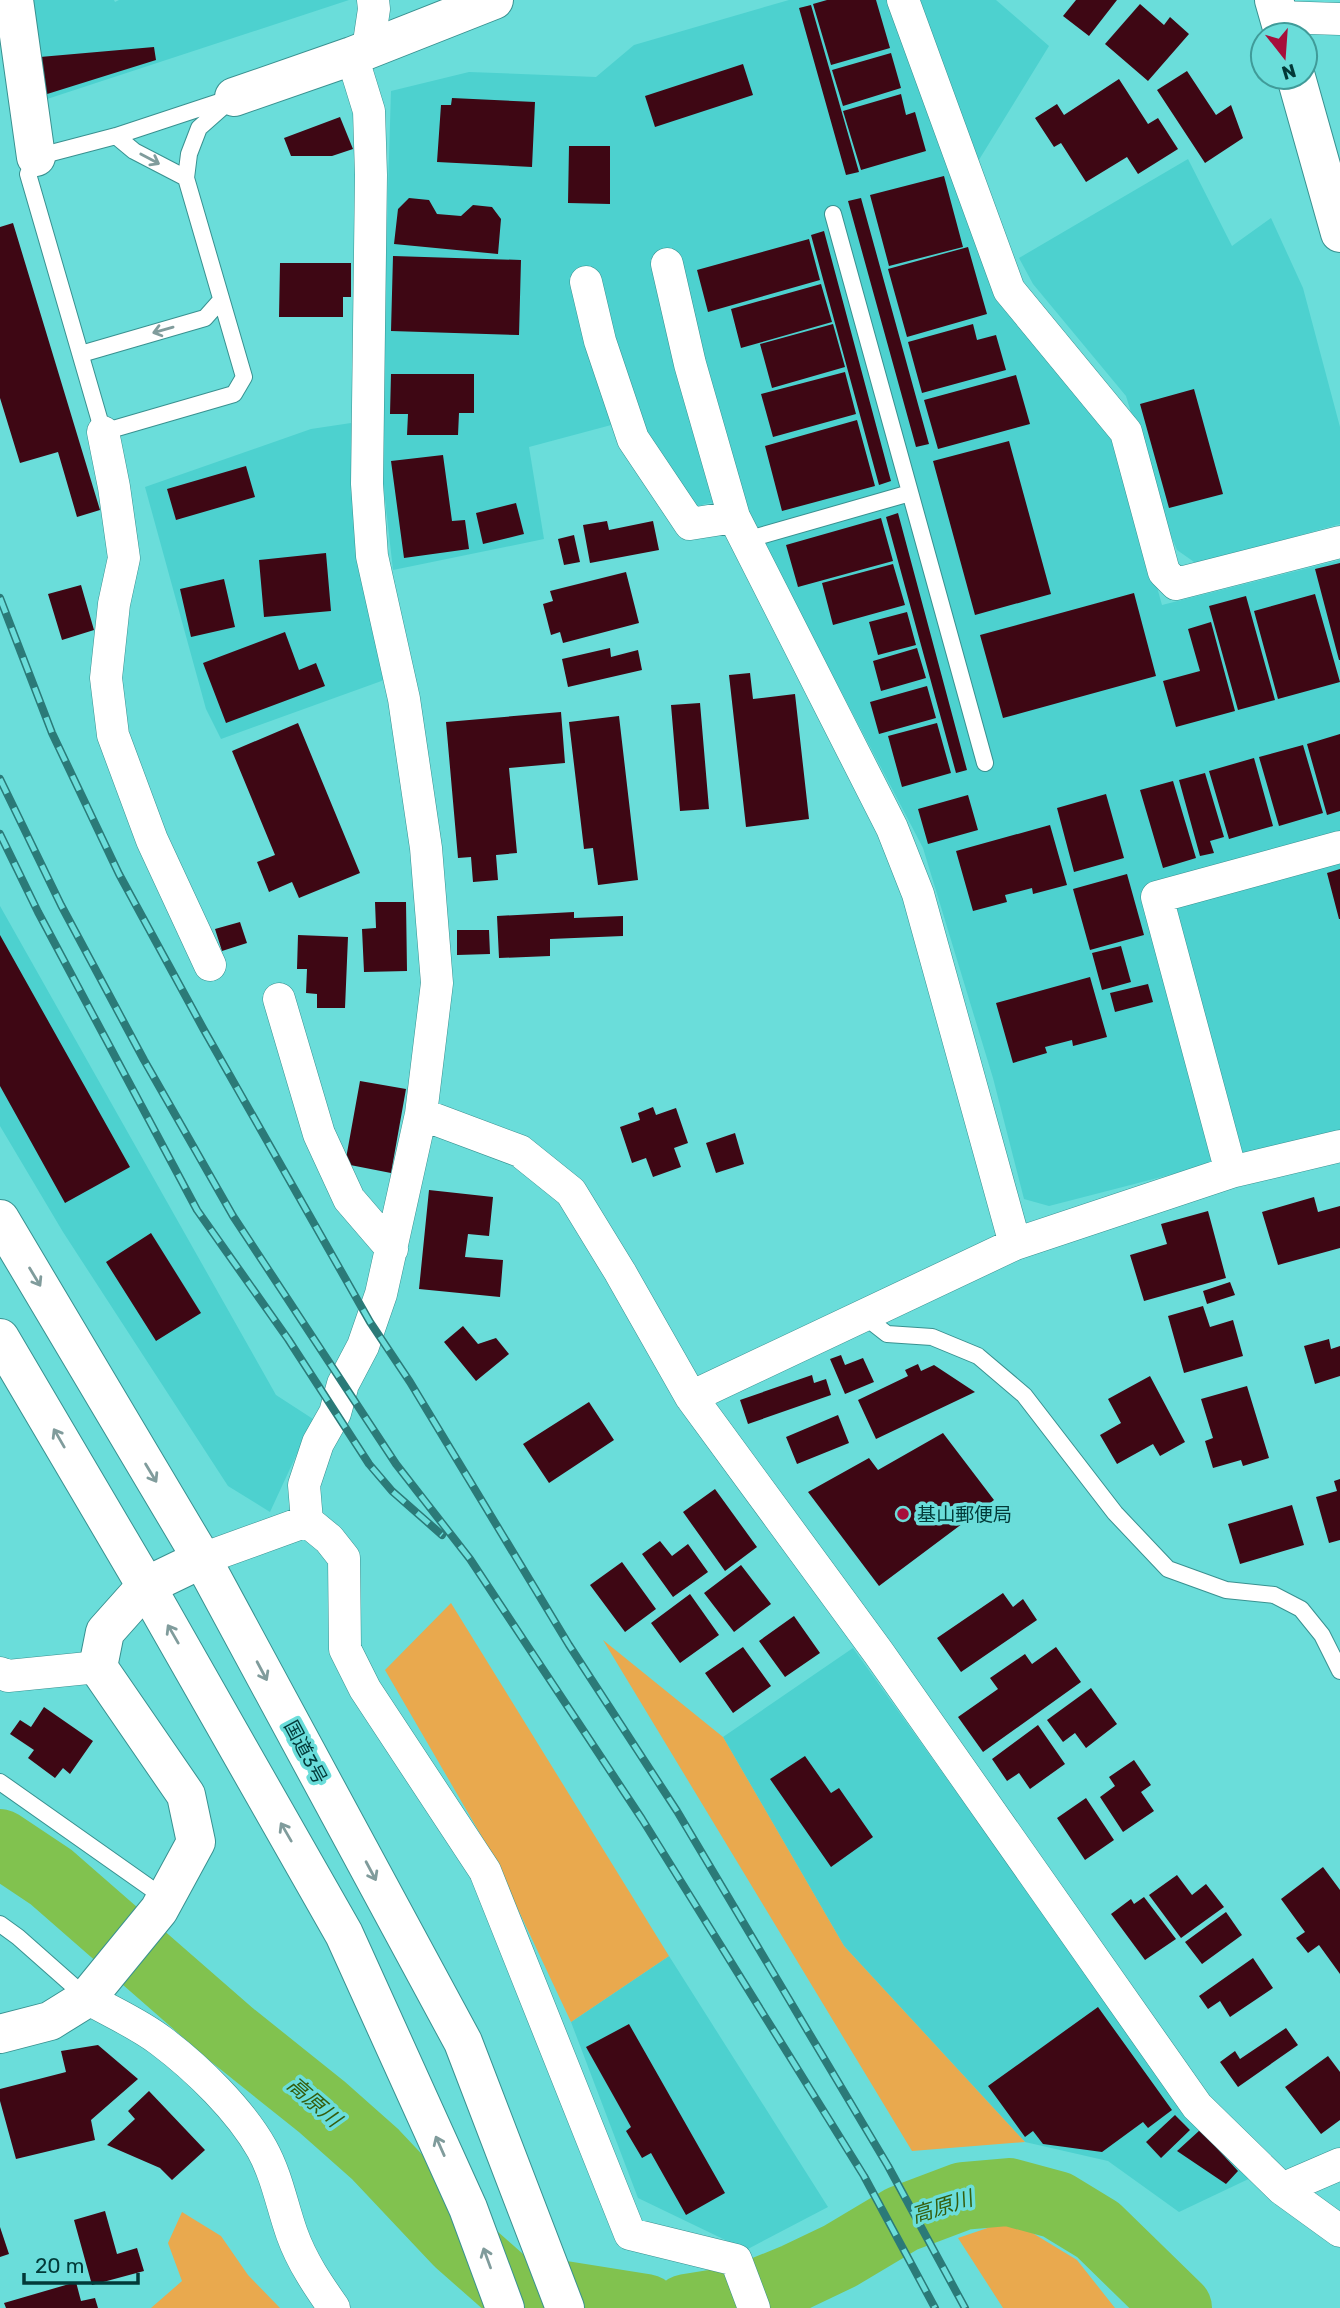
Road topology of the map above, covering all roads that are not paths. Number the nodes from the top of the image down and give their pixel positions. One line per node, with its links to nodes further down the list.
1 (14, 0): 11 (main road)
2 (373, 0): 7 (street)
3 (494, 0): 7 (main road)
4 (903, 0): 22 (street)
5 (1279, 17): 6 (street)
6 (1340, 19)
7 (360, 53): 9 (main road); 27 (street)
8 (1300, 91): 14 (main road)
9 (234, 97): 10 (lane); 12 (lane)
10 (116, 136): 11 (lane); 12 (lane, one-way to 12)
11 (36, 157): 18 (lane)
12 (186, 178): 17 (lane)
13 (833, 214): 20 (lane)
14 (1340, 233)
15 (667, 264): 21 (street)
16 (586, 282): 21 (street)
17 (221, 300): 18 (lane, one-way to 18); 19 (lane)
18 (80, 354): 19 (lane)
19 (103, 432): 25 (street)
20 (910, 493): 21 (lane); 23 (lane)
21 (740, 529): 31 (street)
22 (1340, 542)
23 (985, 763)
24 (1340, 847): 29 (street)
25 (210, 965)
26 (279, 999): 32 (street)
27 (421, 1114): 32 (street); 35 (street)
28 (1340, 1146): 29 (street)
29 (1231, 1172): 31 (street)
30 (0, 1219): 37 (main road, 国道3号, one-way to 37)
31 (1015, 1244): 33 (street)
32 (392, 1249): 36 (street)
33 (864, 1316): 35 (street); 40 (lane)
34 (0, 1338): 38 (main road, one-way to 34)
35 (691, 1397): 48 (street)
36 (307, 1521): 37 (street); 53 (street)
37 (202, 1559): 38 (main road); 52 (main road, 国道3号, one-way to 52)
38 (146, 1586): 39 (main road); 51 (main road, one-way to 38)
39 (98, 1667): 41 (street); 43 (main road)
40 (1340, 1671)
41 (0, 1673)
42 (0, 1782): 43 (lane)
43 (162, 1904): 45 (main road)
44 (0, 1924): 45 (lane)
45 (94, 1990): 46 (main road); 50 (street)
46 (0, 2034)
47 (1340, 2164): 48 (street)
48 (1282, 2189): 49 (street)
49 (1340, 2231)
50 (334, 2308)
51 (505, 2308)
52 (565, 2308)
53 (754, 2308)

